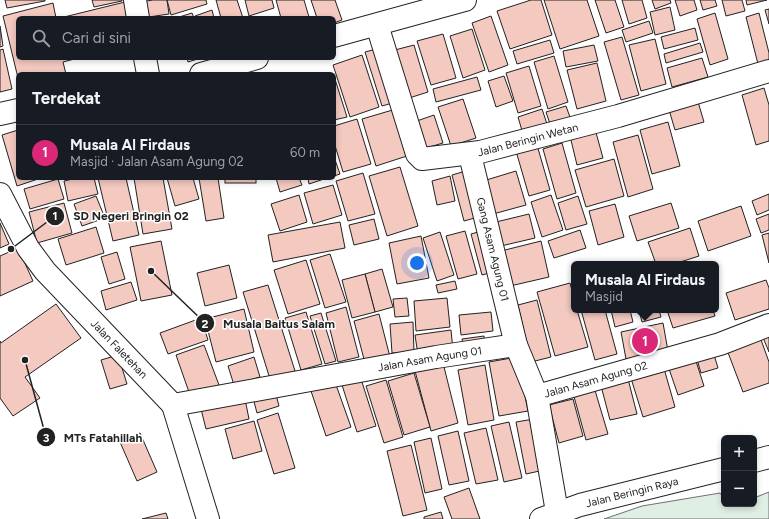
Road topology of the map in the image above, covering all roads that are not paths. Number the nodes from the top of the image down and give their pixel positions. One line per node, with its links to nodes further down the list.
1 (135, 0): 3 (street)
2 (465, 0): 4 (street)
3 (138, 16)
4 (377, 25): 5 (street); 13 (street, Jalan Beringin Wetan)
5 (336, 35)
6 (145, 60): 9 (street)
7 (250, 60): 10 (street)
8 (769, 71): 13 (street, Jalan Beringin Wetan)
9 (148, 72)
10 (208, 72)
11 (16, 110): 12 (street)
12 (0, 114)
13 (470, 154): 16 (street, Gang Asam Agung 01)
14 (0, 194): 18 (street, Jalan Faletehan)
15 (769, 325): 17 (street, Jalan Asam Agung 02)
16 (516, 345): 17 (street); 18 (street, Jalan Asam Agung 01)
17 (537, 396): 22 (street)
18 (173, 405): 23 (street, Jalan Faletehan)
19 (769, 457): 20 (street)
20 (757, 460)
21 (721, 470): 22 (street, Jalan Beringin Raya)
22 (549, 515)
23 (208, 519)

